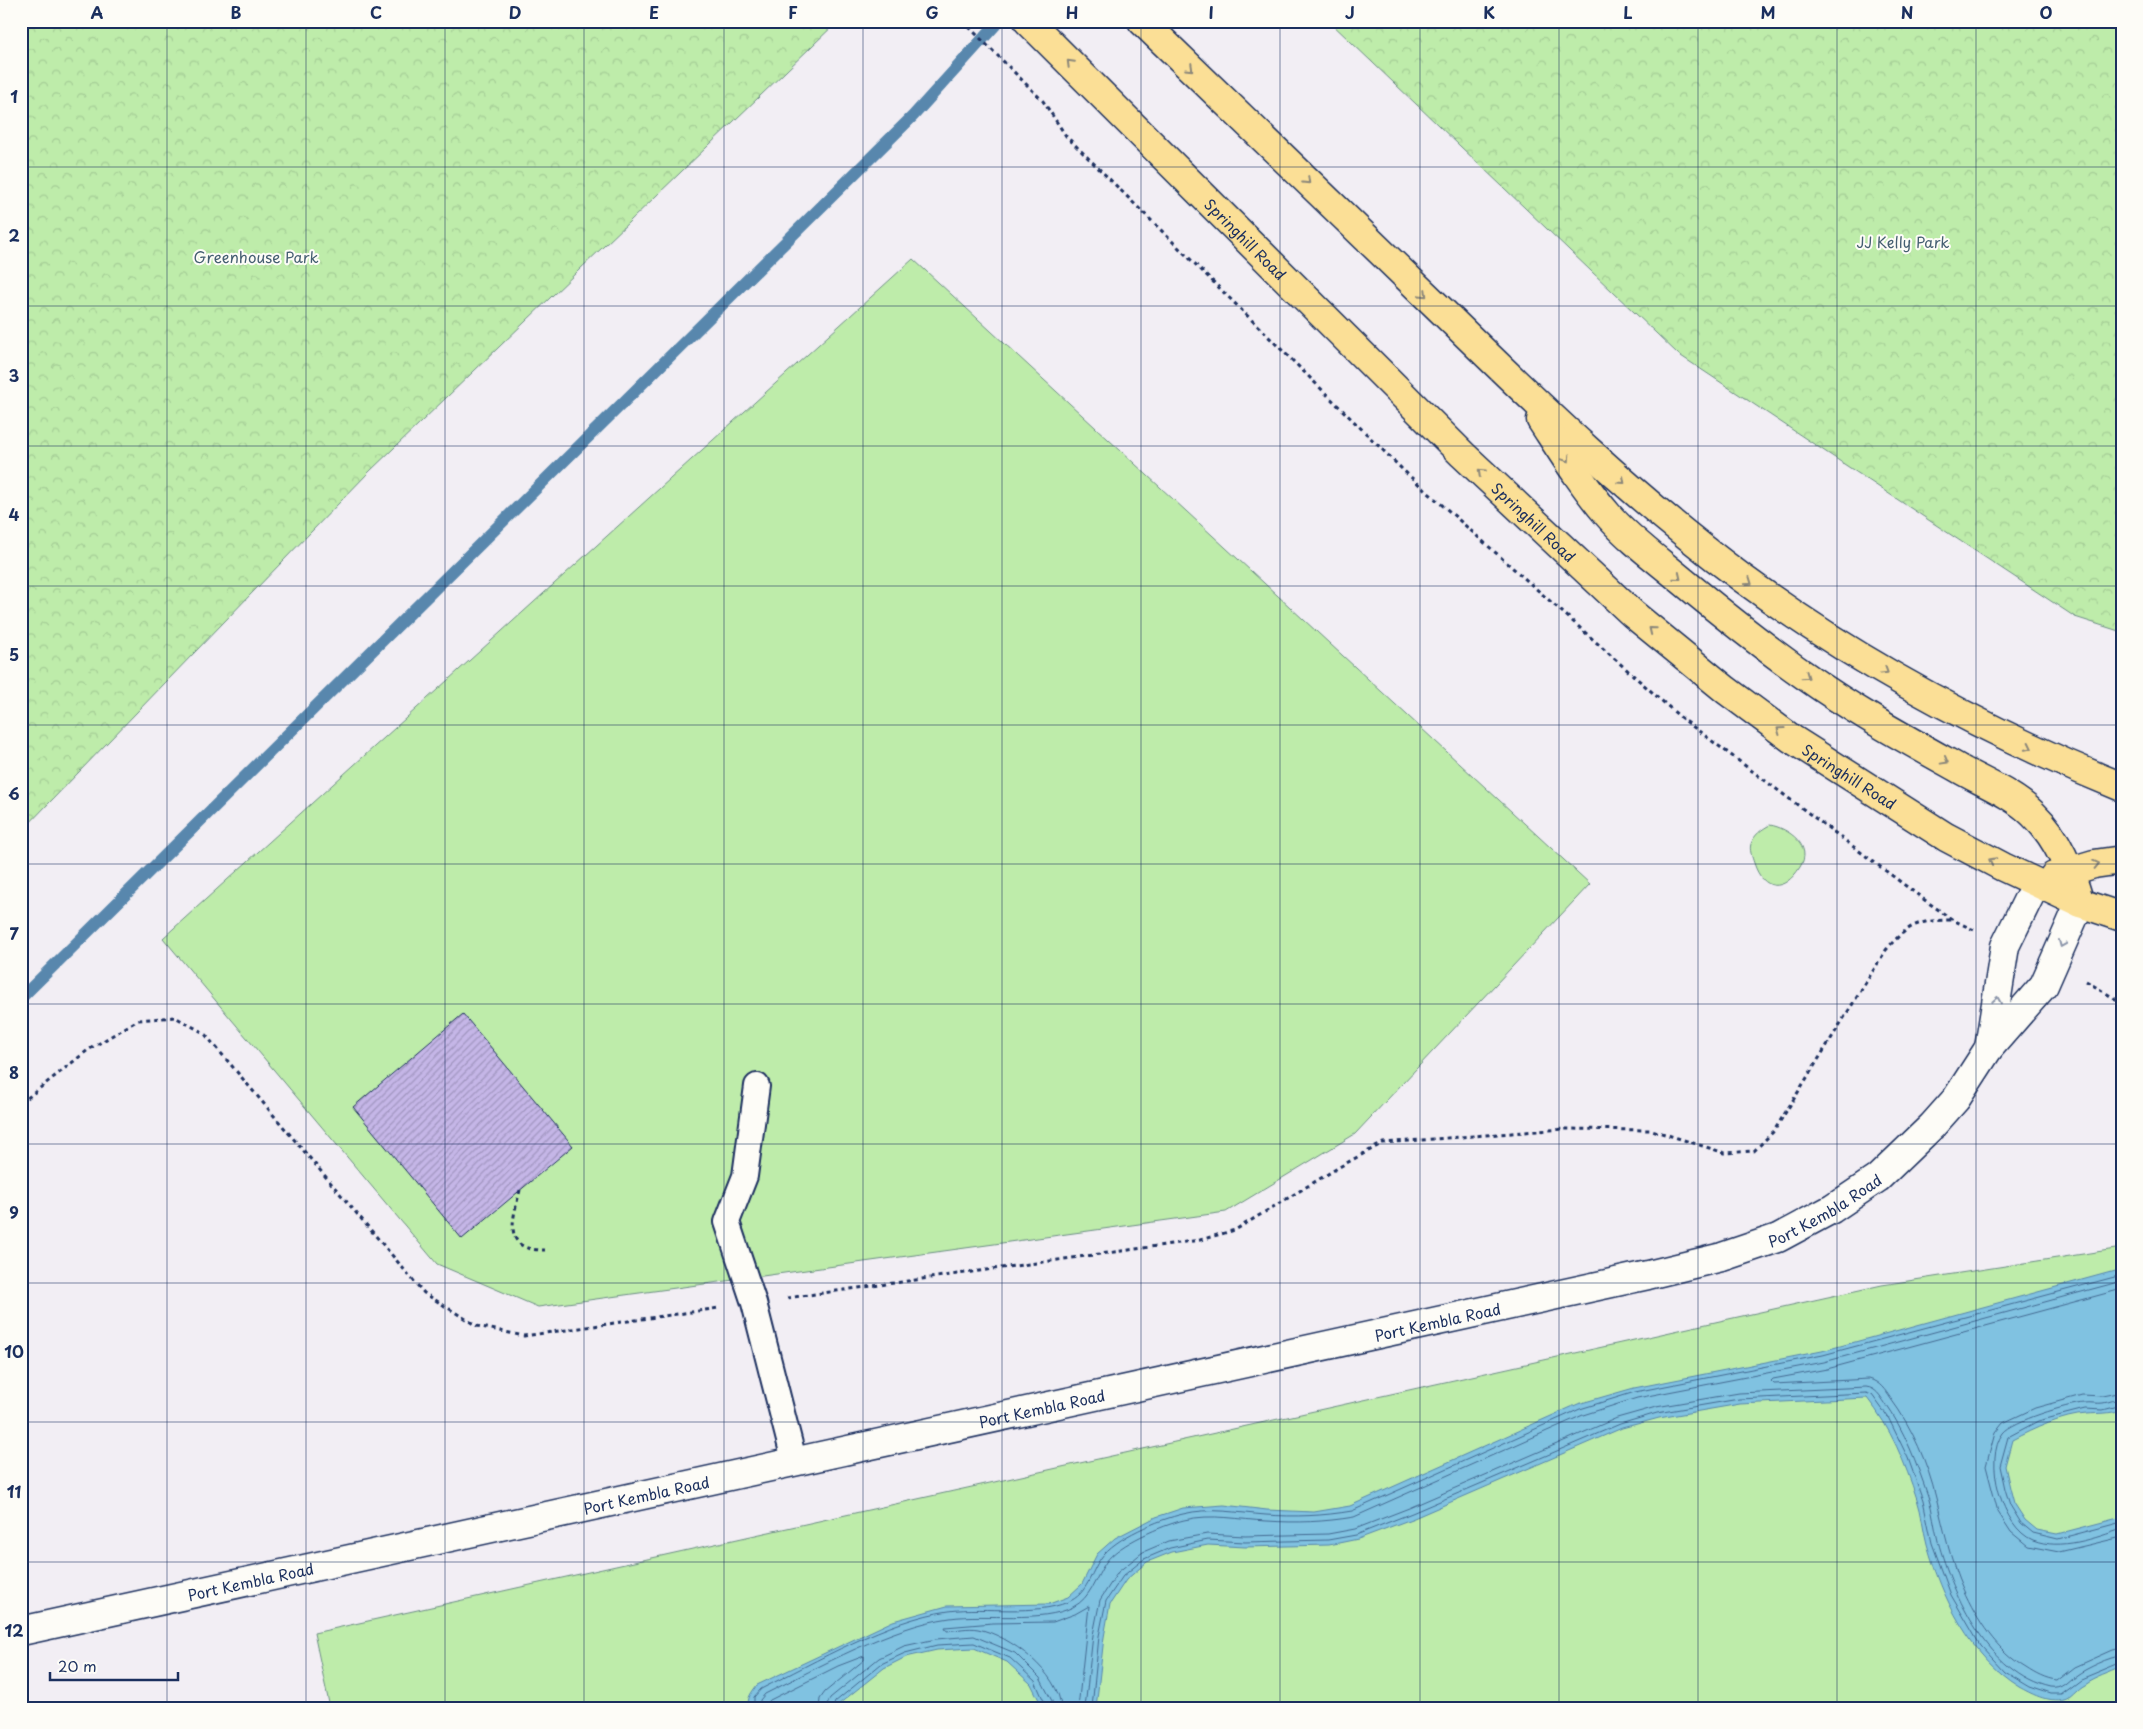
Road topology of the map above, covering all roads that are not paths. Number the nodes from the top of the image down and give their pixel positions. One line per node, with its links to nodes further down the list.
1 (1028, 21): 7 (main road, Springhill Road, one-way to 1)
2 (1148, 28): 3 (main road, one-way to 3)
3 (1522, 389): 4 (main road, one-way to 4); 6 (main road, one-way to 6)
4 (2122, 787)
5 (2122, 860): 6 (main road, one-way to 5)
6 (2070, 871): 7 (main road); 8 (main road)
7 (2036, 883): 8 (main road, Springhill Road); 10 (street, Port Kembla Road, one-way to 7)
8 (2080, 903): 9 (main road, Springhill Road); 10 (street, Port Kembla Road, one-way to 10)
9 (2122, 917)
10 (1989, 1048): 12 (street, Port Kembla Road)
11 (757, 1086): 12 (lane)
12 (794, 1460): 13 (street, Port Kembla Road)
13 (21, 1631)

